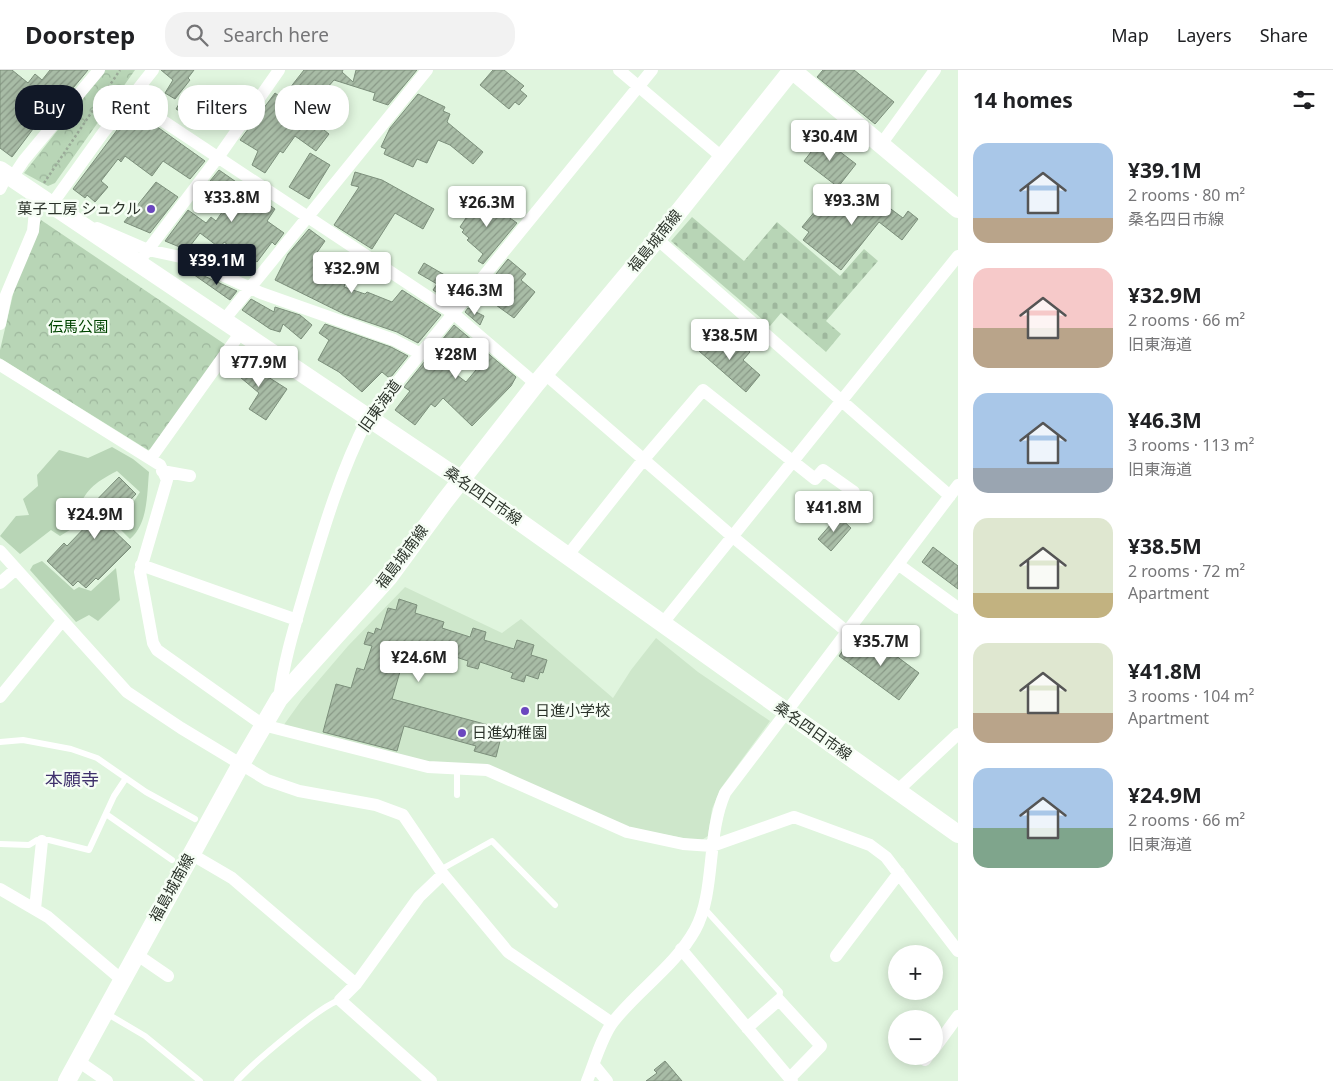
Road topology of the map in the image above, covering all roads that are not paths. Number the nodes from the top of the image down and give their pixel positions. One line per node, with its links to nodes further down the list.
1 (99, 70): 16 (street)
2 (153, 70): 9 (street)
3 (279, 70): 14 (street)
4 (427, 70): 20 (street)
5 (619, 70): 10 (street)
6 (652, 70): 10 (street, 旧東海道)
7 (792, 70): 13 (main road); 15 (main road, 福島城南線)
8 (935, 70): 13 (street)
9 (141, 85)
10 (638, 87): 15 (street); 25 (street, 旧東海道)
11 (168, 123): 14 (street)
12 (107, 130): 18 (street)
13 (882, 143): 19 (main road)
14 (219, 156): 20 (street); 22 (street)
15 (722, 158): 21 (main road, 福島城南線)
16 (5, 178): 17 (main road, 桑名四日市線)
17 (36, 202): 18 (main road, 桑名四日市線); 27 (street)
18 (52, 204): 22 (main road, 桑名四日市線)
19 (958, 209)
20 (307, 216): 24 (street); 25 (street)
21 (657, 239): 31 (main road, 福島城南線); 32 (street)
22 (143, 256): 24 (street); 26 (main road, 桑名四日市線)
23 (958, 256): 32 (street)
24 (249, 286): 26 (street); 29 (street)
25 (454, 314): 29 (street, 旧東海道); 31 (street)
26 (224, 320): 28 (main road, 桑名四日市線)
27 (0, 324)
28 (241, 332): 33 (main road, 桑名四日市線); 34 (street)
29 (421, 354): 33 (street, 旧東海道)
30 (0, 365): 34 (street)
31 (541, 379): 35 (street); 39 (main road, 福島城南線)
32 (841, 401): 36 (street); 42 (street)
33 (368, 418): 39 (main road, 桑名四日市線); 51 (street, 旧東海道)
34 (151, 458): 37 (street)
35 (644, 459): 36 (street); 43 (street); 45 (street)
36 (793, 460): 41 (street); 43 (street)
37 (162, 471): 38 (street); 46 (street)
38 (190, 476)
39 (461, 480): 45 (main road, 桑名四日市線); 56 (main road, 福島城南線)
40 (958, 485): 42 (street)
41 (854, 492)
42 (950, 496): 47 (street)
43 (733, 537): 53 (street); 54 (street)
44 (0, 551): 48 (street)
45 (568, 555): 53 (main road, 桑名四日市線)
46 (141, 565): 51 (street); 58 (street)
47 (900, 565): 50 (street); 54 (street)
48 (16, 569): 49 (street); 52 (street)
49 (0, 583)
50 (958, 608)
51 (297, 620): 56 (street, 旧東海道)
52 (62, 621): 55 (street); 61 (street)
53 (662, 624): 57 (main road, 桑名四日市線)
54 (846, 631): 57 (street)
55 (0, 697)
56 (279, 700): 58 (main road, 福島城南線)
57 (785, 712): 64 (main road, 桑名四日市線); 71 (street)
58 (263, 725): 61 (main road, 福島城南線); 62 (street)
59 (955, 741): 64 (street)
60 (0, 742): 63 (lane)
61 (241, 764): 72 (main road, 福島城南線); 74 (street)
62 (457, 768): 65 (lane); 71 (street)
63 (126, 778): 66 (lane); 67 (lane)
64 (897, 791): 68 (main road, 桑名四日市線)
65 (457, 794)
66 (106, 814): 69 (lane); 73 (lane)
67 (195, 819)
68 (958, 834)
69 (42, 841): 70 (lane); 79 (street)
70 (0, 844)
71 (712, 846): 75 (street); 78 (street)
72 (191, 854): 82 (main road, 福島城南線); 86 (street)
73 (172, 860)
74 (441, 872): 77 (lane); 86 (street); 91 (street)
75 (899, 873): 81 (street); 83 (street)
76 (0, 889): 79 (street)
77 (555, 905)
78 (704, 908): 80 (street); 88 (lane)
79 (35, 909): 85 (street)
80 (681, 949): 91 (street); 92 (street)
81 (958, 951)
82 (136, 954): 84 (street); 85 (main road, 福島城南線)
83 (836, 956)
84 (168, 976)
85 (122, 980): 89 (main road, 福島城南線)
86 (356, 984): 87 (street)
87 (340, 1000): 100 (lane); 101 (street)
88 (780, 1000): 92 (street); 96 (street)
89 (105, 1012): 94 (main road, 福島城南線); 99 (lane)
90 (958, 1016): 93 (street)
91 (612, 1023): 95 (street)
92 (747, 1028): 96 (street)
93 (943, 1036)
94 (78, 1061): 97 (main road, 福島城南線); 98 (street)
95 (594, 1065): 102 (street); 103 (street)
96 (791, 1080)
97 (67, 1081)
98 (107, 1081)
99 (200, 1081)
100 (237, 1081)
101 (431, 1081)
102 (587, 1081)
103 (608, 1081)

